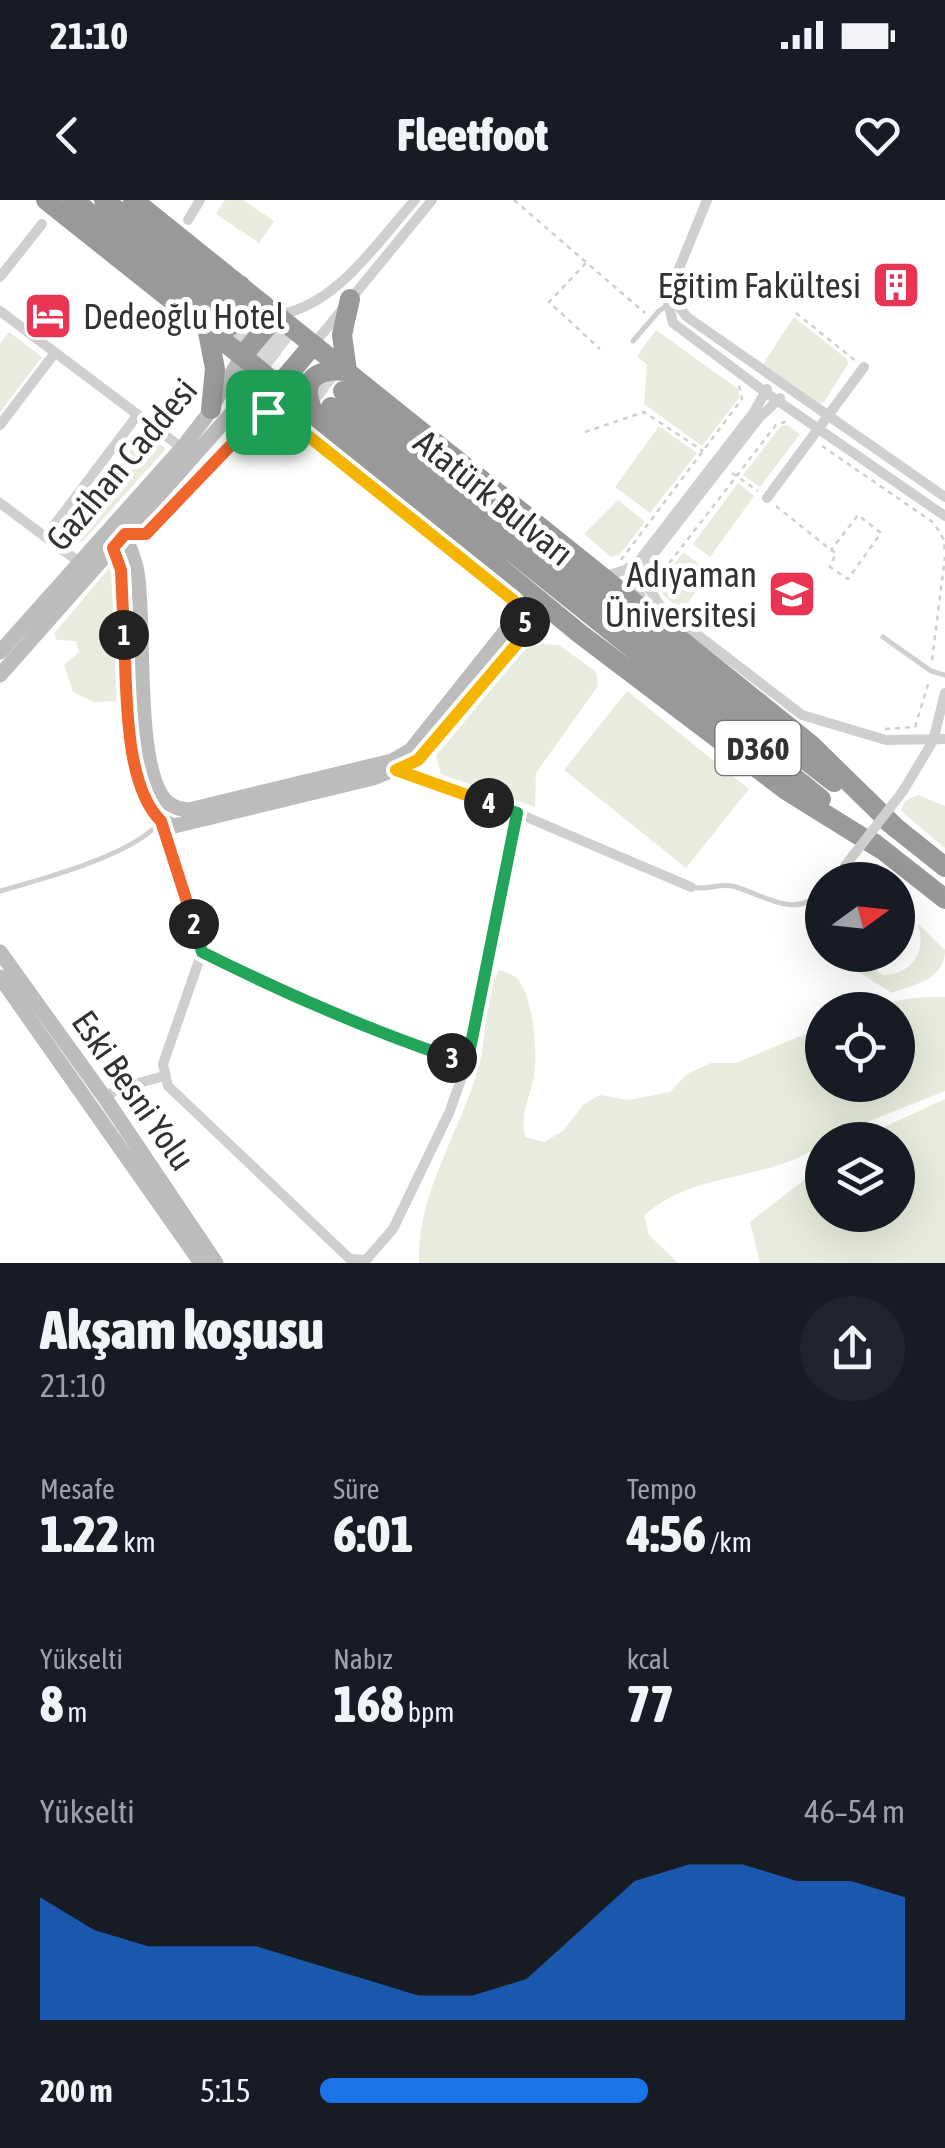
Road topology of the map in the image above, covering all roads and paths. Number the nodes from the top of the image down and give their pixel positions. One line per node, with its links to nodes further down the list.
1 (46, 200): 16 (highway)
2 (72, 200): 16 (highway)
3 (104, 200): 16 (highway)
4 (133, 200): 16 (highway)
5 (200, 200): 10 (street)
6 (415, 200): 19 (street)
7 (432, 200): 14 (street)
8 (514, 200): 12 (path)
9 (707, 200): 15 (street)
10 (188, 220)
11 (42, 224): 13 (street)
12 (587, 262): 20 (path); 23 (path)
13 (0, 276)
14 (350, 299): 22 (street); 32 (highway)
15 (672, 304): 20 (lane); 27 (street); 31 (street)
16 (221, 305): 19 (highway); 25 (highway); 34 (highway)
17 (0, 312): 24 (street)
18 (796, 313): 26 (path)
19 (277, 315): 22 (highway); 25 (highway)
20 (652, 319): 21 (lane)
21 (633, 341)
22 (314, 345): 28 (highway); 32 (highway)
23 (600, 348)
24 (54, 354): 35 (street); 38 (street)
25 (242, 356): 28 (highway); 34 (main road, Gazihan Caddesi)
26 (864, 367): 36 (street)
27 (774, 380): 30 (street); 31 (street)
28 (279, 386): 32 (highway); 50 (main road, Gazihan Caddesi)
29 (739, 386): 43 (path)
30 (787, 388): 33 (street); 36 (street)
31 (765, 392): 33 (street); 56 (street)
32 (334, 396): 56 (highway); 72 (highway, Atatürk Bulvarı / D360); 77 (highway)
33 (778, 401): 39 (street); 44 (street)
34 (211, 410): 42 (main road, Gazihan Caddesi)
35 (136, 416): 42 (street); 51 (street)
36 (828, 417): 39 (street); 46 (street)
37 (789, 422): 45 (path)
38 (0, 425)
39 (819, 429): 47 (street); 49 (street)
40 (586, 432): 43 (path)
41 (822, 446): 54 (path)
42 (182, 448): 55 (main road, Gazihan Caddesi)
43 (703, 451): 56 (path)
44 (723, 466): 45 (path); 57 (street)
45 (736, 476): 47 (path); 57 (path)
46 (945, 496)
47 (767, 498): 53 (path)
48 (0, 503): 51 (street)
49 (945, 516)
50 (125, 534): 52 (main road, Gazihan Caddesi); 59 (street); 69 (main road)
51 (46, 536): 55 (street)
52 (113, 548): 64 (main road, Gazihan Caddesi); 71 (main road)
53 (831, 550): 53 (path)
54 (945, 555): 62 (path)
55 (79, 562): 61 (main road, Gazihan Caddesi)
56 (606, 571): 58 (highway)
57 (645, 582): 58 (street); 67 (street)
58 (644, 613): 72 (highway)
59 (525, 614): 69 (main road)
60 (884, 638): 63 (lane)
61 (3, 642)
62 (932, 662)
63 (945, 674)
64 (0, 675)
65 (929, 682): 67 (path)
66 (945, 694): 68 (street)
67 (880, 738): 68 (street)
68 (939, 740): 73 (street, bridge)
69 (394, 766): 70 (street); 71 (main road)
70 (517, 813): 75 (street); 82 (street)
71 (161, 821): 76 (lane); 80 (street)
72 (896, 829): 74 (highway, Atatürk Bulvarı / D360)
73 (848, 862)
74 (945, 868)
75 (691, 887): 78 (lane)
76 (0, 891)
77 (945, 899)
78 (805, 904)
79 (0, 952): 84 (main road, Eski Besni Yolu)
80 (202, 952): 82 (street); 83 (street)
81 (0, 977): 85 (main road, Eski Besni Yolu)
82 (467, 1064): 83 (street)
83 (164, 1076): 84 (street)
84 (106, 1098): 86 (main road, Eski Besni Yolu)
85 (201, 1263)
86 (216, 1263)

